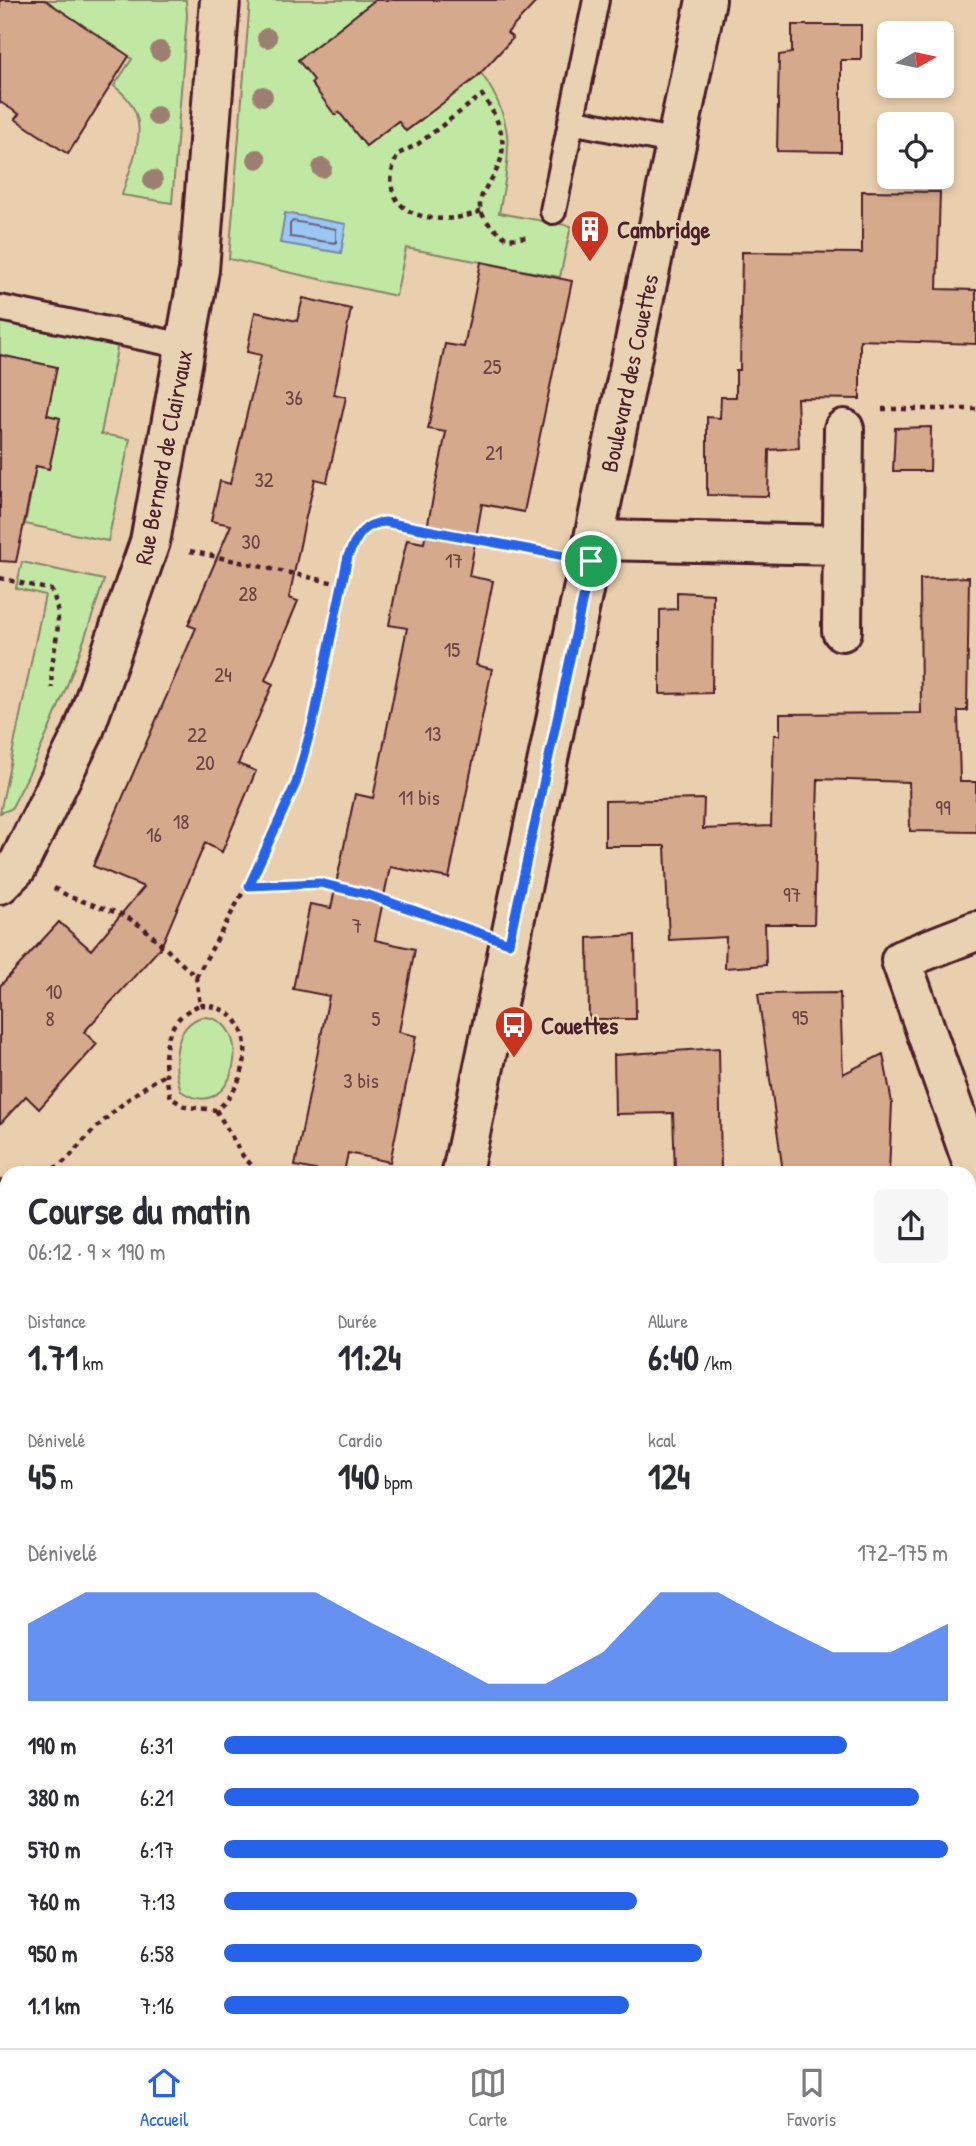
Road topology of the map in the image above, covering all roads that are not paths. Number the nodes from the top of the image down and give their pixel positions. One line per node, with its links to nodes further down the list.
1 (220, 0): 8 (street, Rue Bernard de Clairvaux)
2 (596, 0): 4 (lane)
3 (706, 0): 5 (street, Boulevard des Couettes)
4 (571, 121): 5 (lane); 6 (lane)
5 (677, 142): 11 (street, Boulevard des Couettes)
6 (553, 211)
7 (0, 307): 8 (lane)
8 (185, 346): 13 (street, Rue Bernard de Clairvaux)
9 (844, 429): 10 (street)
10 (842, 545): 11 (street); 12 (street)
11 (593, 551): 15 (street, Boulevard des Couettes)
12 (842, 631)
13 (8, 875)
14 (976, 931): 16 (street)
15 (462, 1166)
16 (974, 1166)

